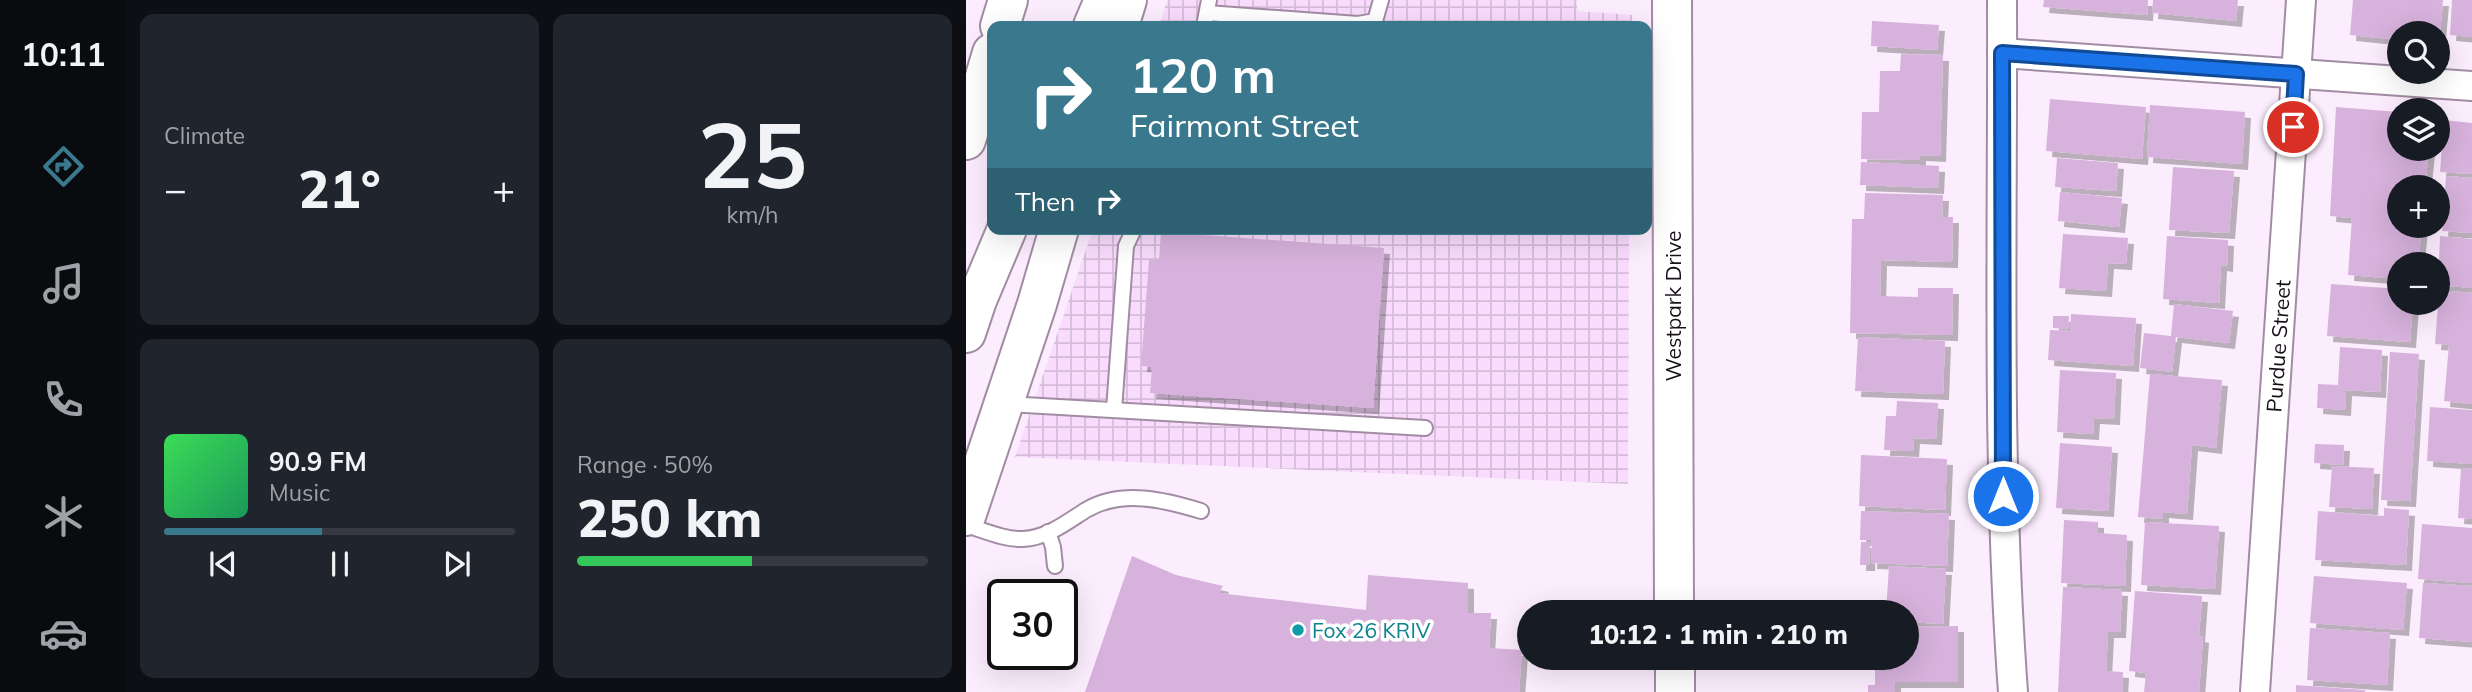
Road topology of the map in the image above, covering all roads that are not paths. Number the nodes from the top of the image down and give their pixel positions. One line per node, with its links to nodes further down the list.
1 (1008, 0): 9 (main road)
2 (1104, 0): 10 (main road)
3 (1127, 0): 11 (main road)
4 (1381, 0): 13 (lane)
5 (1672, 0): 31 (main road, Westpark Drive)
6 (2002, 0): 14 (street)
7 (2301, 0): 16 (street, Purdue Street)
8 (1207, 13): 12 (lane)
9 (1002, 21)
10 (1095, 21)
11 (1121, 21)
12 (1317, 21)
13 (1375, 21)
14 (2002, 53): 16 (street); 34 (street)
15 (987, 70): 18 (main road)
16 (2296, 74): 17 (street); 35 (street, Purdue Street)
17 (2472, 86)
18 (966, 140)
19 (1004, 235): 22 (main road)
20 (1057, 235): 23 (main road)
21 (1131, 235): 24 (lane)
22 (966, 333)
23 (1004, 404): 24 (lane); 27 (main road)
24 (1114, 410): 25 (lane)
25 (1424, 428)
26 (1201, 511): 29 (lane)
27 (966, 516)
28 (966, 525): 29 (lane)
29 (1048, 532): 30 (lane)
30 (1055, 566)
31 (1674, 600)
32 (1675, 670): 33 (main road)
33 (1675, 692)
34 (2013, 692)
35 (2255, 692)

